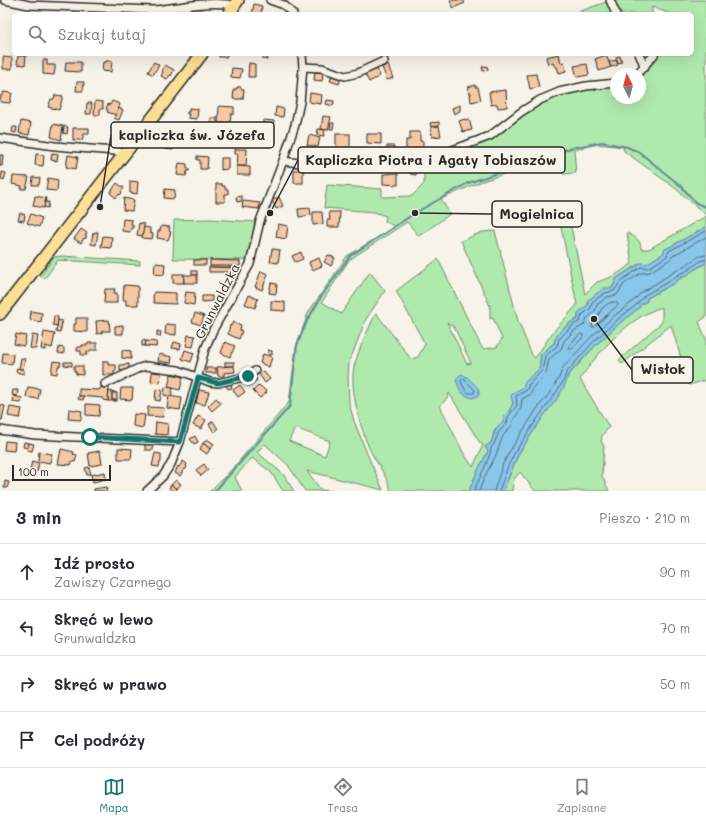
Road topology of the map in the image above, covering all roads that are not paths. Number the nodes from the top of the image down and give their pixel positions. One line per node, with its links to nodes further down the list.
1 (5, 0): 4 (street)
2 (270, 0): 5 (street)
3 (610, 0): 6 (street)
4 (234, 6)
5 (291, 12)
6 (615, 12)
7 (200, 56): 16 (highway)
8 (302, 56): 12 (street, Grunwaldzka)
9 (639, 56): 13 (street)
10 (653, 56): 13 (street)
11 (384, 60): 12 (street)
12 (303, 67): 17 (street, Grunwaldzka)
13 (645, 67)
14 (610, 84): 17 (street)
15 (0, 138): 16 (street)
16 (126, 152): 18 (highway)
17 (283, 161): 20 (street, Grunwaldzka)
18 (0, 314)
19 (255, 371): 20 (street)
20 (198, 378): 21 (street); 23 (street, Grunwaldzka)
21 (105, 384)
22 (0, 430): 23 (street)
23 (180, 442): 24 (street, Grunwaldzka)
24 (147, 491)

